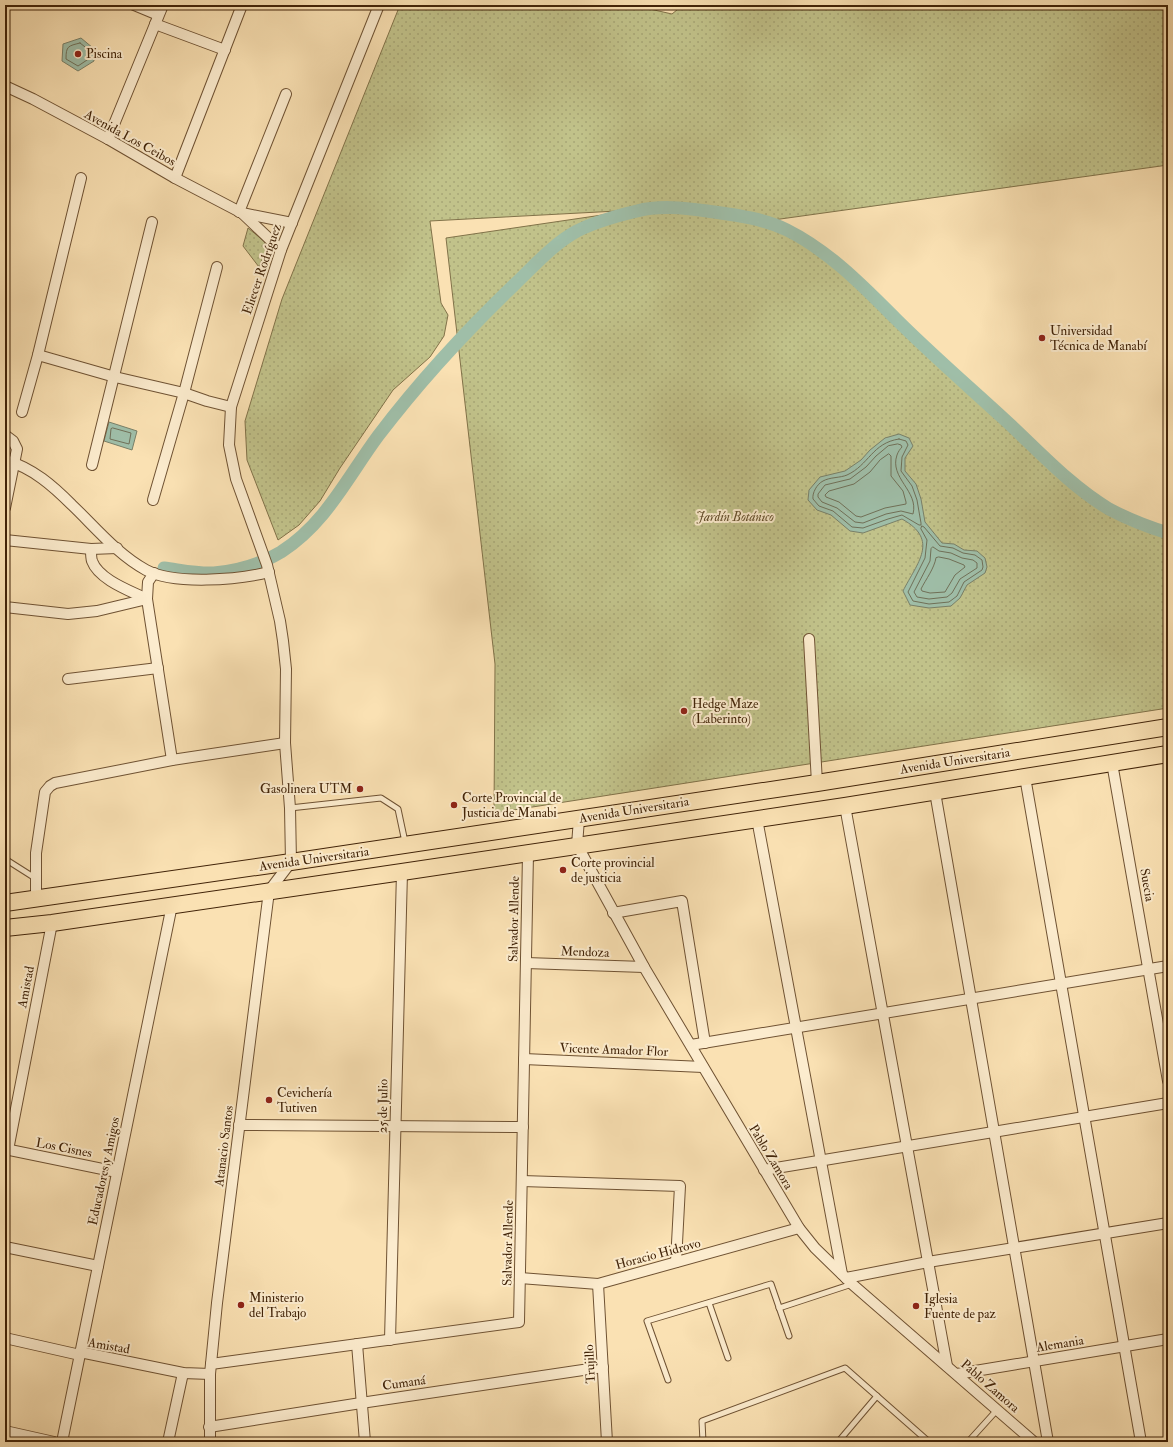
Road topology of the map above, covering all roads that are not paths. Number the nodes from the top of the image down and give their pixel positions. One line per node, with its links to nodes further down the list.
1 (134, 5): 5 (street)
2 (163, 5): 5 (street)
3 (242, 5): 6 (street)
4 (379, 5): 14 (street, Eliecer Rodríguez)
5 (157, 20): 6 (street); 9 (street)
6 (225, 50): 11 (street)
7 (5, 86): 9 (street, Avenida Los Ceibos)
8 (286, 94): 12 (street)
9 (108, 139): 11 (street, Avenida Los Ceibos)
10 (81, 178): 17 (street)
11 (175, 178): 12 (street, Avenida Los Ceibos)
12 (240, 212): 14 (street); 15 (street)
13 (152, 222): 18 (street)
14 (292, 223): 15 (street, Eliecer Rodríguez)
15 (281, 250): 20 (street, Eliecer Rodríguez)
16 (217, 267): 19 (street)
17 (38, 355): 18 (street); 21 (street)
18 (115, 377): 19 (street); 24 (street)
19 (184, 392): 20 (street); 25 (street)
20 (231, 407): 30 (street, Eliecer Rodríguez)
21 (22, 412)
22 (5, 436): 23 (street)
23 (10, 462): 26 (street); 28 (street)
24 (92, 465)
25 (153, 500)
26 (5, 508)
27 (5, 540): 29 (street)
28 (117, 548): 29 (street); 31 (street)
29 (91, 549): 32 (street)
30 (268, 569): 31 (street); 38 (street, Eliecer Rodríguez)
31 (154, 573): 32 (street)
32 (147, 599): 33 (street); 35 (street)
33 (5, 607)
34 (809, 639): 43 (street)
35 (158, 668): 36 (street); 40 (street)
36 (68, 679)
37 (1168, 727): 43 (main road, Avenida Universitaria)
38 (285, 744): 40 (street); 46 (street, Eliecer Rodríguez)
39 (1168, 754): 41 (main road, Avenida Universitaria)
40 (172, 760): 55 (street)
41 (1112, 763): 42 (main road, Avenida Universitaria); 66 (street, Suecia)
42 (1025, 777): 44 (main road, Avenida Universitaria); 67 (street)
43 (817, 783): 47 (main road, Avenida Universitaria)
44 (934, 792): 45 (main road, Avenida Universitaria); 68 (street)
45 (846, 806): 48 (main road, Avenida Universitaria); 69 (street)
46 (290, 808): 49 (lane); 53 (street, Eliecer Rodríguez)
47 (579, 819): 49 (main road, Avenida Universitaria); 50 (street)
48 (757, 819): 50 (main road, Avenida Universitaria); 70 (street)
49 (406, 845): 53 (main road, Avenida Universitaria)
50 (577, 846): 51 (main road, Avenida Universitaria); 60 (street, Pablo Zamora)
51 (528, 854): 54 (main road, Avenida Universitaria); 63 (street, Salvador Allende)
52 (5, 860): 55 (lane)
53 (291, 862): 56 (street, Atanacio Santos); 57 (main road, Avenida Universitaria)
54 (402, 872): 56 (main road, Avenida Universitaria); 79 (street, 25 de Julio)
55 (35, 878): 57 (street)
56 (269, 891): 59 (main road, Avenida Universitaria); 78 (street, Atanacio Santos)
57 (36, 899): 58 (main road, Avenida Universitaria)
58 (5, 903)
59 (172, 905): 61 (main road, Avenida Universitaria); 86 (street, Educadores y Amigos)
60 (613, 913): 65 (street, Pablo Zamora); 71 (street)
61 (52, 923): 62 (main road, Avenida Universitaria); 83 (street, Amistad)
62 (5, 928)
63 (526, 963): 65 (street, Mendoza); 73 (street, Salvador Allende)
64 (1168, 966): 66 (street)
65 (644, 967): 72 (street, Pablo Zamora)
66 (1148, 969): 67 (street); 75 (street, Suecia)
67 (1061, 984): 68 (street); 77 (street)
68 (971, 999): 69 (street); 81 (street)
69 (883, 1013): 70 (street); 82 (street)
70 (796, 1028): 71 (street); 84 (street)
71 (705, 1043): 72 (street)
72 (690, 1045): 74 (street, Pablo Zamora)
73 (524, 1059): 74 (street, Vicente Amador Flor); 80 (street, Salvador Allende)
74 (703, 1067): 85 (street, Pablo Zamora)
75 (1168, 1081)
76 (1168, 1103): 77 (street)
77 (1085, 1117): 81 (street); 90 (street)
78 (239, 1125): 79 (street); 112 (street, Atanacio Santos)
79 (395, 1126): 80 (street); 104 (street, 25 de Julio)
80 (523, 1127): 87 (street, Salvador Allende)
81 (994, 1132): 82 (street); 92 (street)
82 (907, 1146): 84 (street); 94 (street)
83 (6, 1149): 86 (street, Los Cisnes)
84 (821, 1161): 85 (street); 97 (street)
85 (764, 1170): 89 (street, Pablo Zamora)
86 (117, 1172): 95 (street, Educadores y Amigos)
87 (522, 1181): 93 (street); 96 (street, Salvador Allende)
88 (1168, 1223): 90 (street)
89 (799, 1228): 93 (street, Horacio Hidrovo); 97 (street, Pablo Zamora)
90 (1105, 1234): 92 (street); 106 (street)
91 (5, 1247): 95 (street)
92 (1014, 1248): 94 (street); 109 (street)
93 (676, 1262): 98 (street, Horacio Hidrovo)
94 (928, 1262): 97 (street); 110 (street)
95 (98, 1266): 107 (street, Educadores y Amigos)
96 (520, 1278): 98 (street, Horacio Hidrovo); 104 (street, Salvador Allende)
97 (847, 1278): 100 (lane); 110 (street, Pablo Zamora)
98 (598, 1284): 111 (street, Trujillo)
99 (709, 1303): 100 (lane); 108 (lane); 115 (lane)
100 (779, 1308): 101 (lane)
101 (789, 1336)
102 (5, 1338): 107 (street, Amistad)
103 (1168, 1339): 106 (street, Alemania)
104 (390, 1340): 105 (street, Salvador Allende)
105 (357, 1344): 112 (street, Salvador Allende); 117 (street)
106 (1124, 1346): 109 (street, Alemania); 133 (street)
107 (80, 1354): 113 (street, Amistad); 122 (street, Educadores y Amigos)
108 (728, 1358)
109 (1034, 1361): 114 (street, Alemania); 132 (street)
110 (947, 1366): 114 (street, Pablo Zamora)
111 (603, 1367): 117 (street, Cumaná); 126 (street, Trujillo)
112 (210, 1369): 113 (street, Amistad); 119 (street, Atanacio Santos)
113 (183, 1373): 123 (street)
114 (957, 1374): 118 (street, Pablo Zamora)
115 (668, 1380)
116 (877, 1396): 127 (lane); 128 (lane); 129 (lane)
117 (362, 1403): 119 (street, Cumaná); 125 (street)
118 (997, 1410): 130 (lane); 131 (street, Pablo Zamora)
119 (209, 1427): 124 (street, Atanacio Santos)
120 (5, 1431): 121 (street)
121 (54, 1442)
122 (62, 1442)
123 (168, 1442)
124 (210, 1442)
125 (365, 1442)
126 (607, 1442)
127 (704, 1442)
128 (838, 1442)
129 (929, 1442)
130 (968, 1442)
131 (1034, 1442)
132 (1048, 1442)
133 (1141, 1442)

